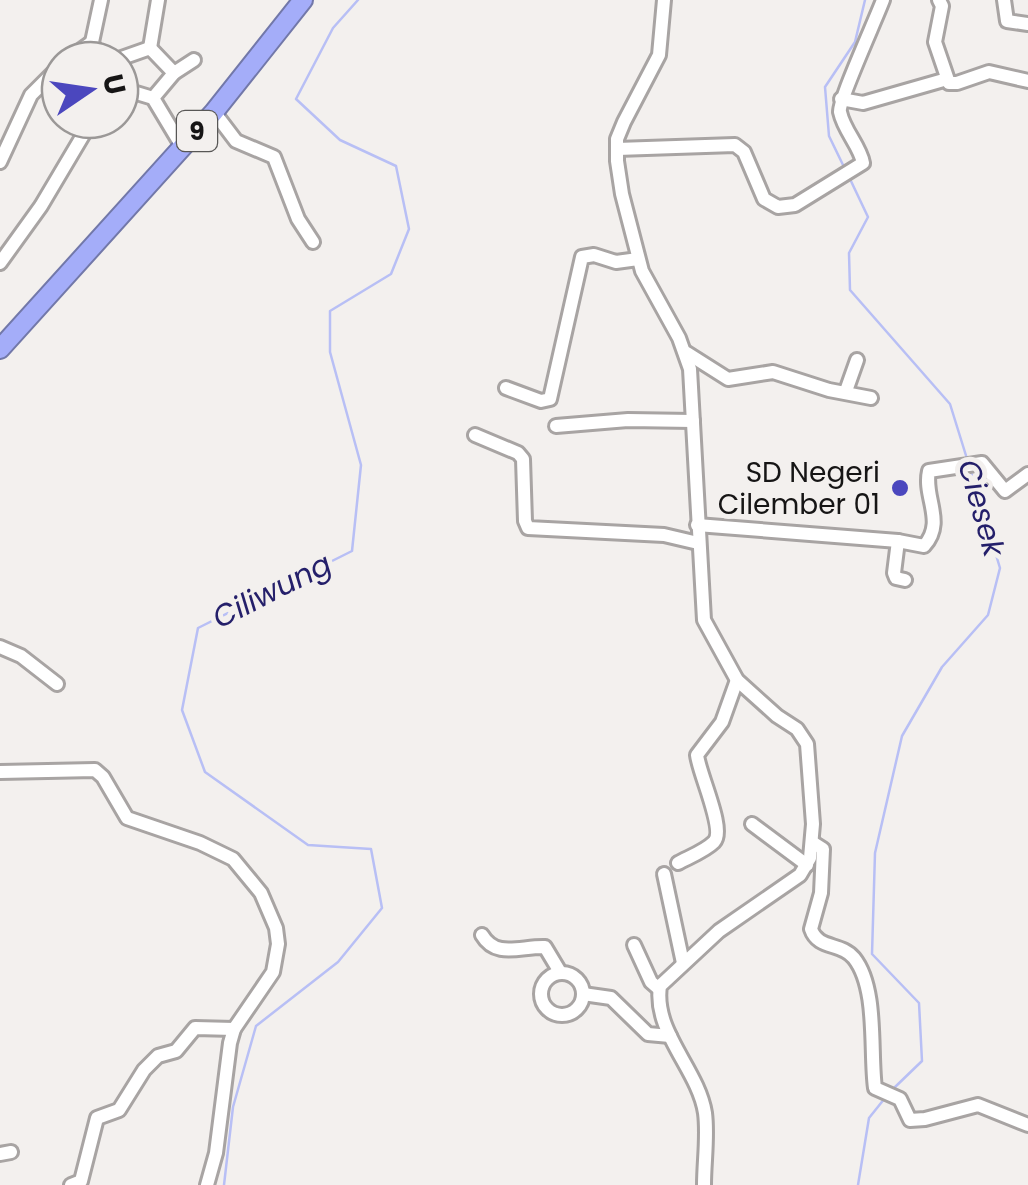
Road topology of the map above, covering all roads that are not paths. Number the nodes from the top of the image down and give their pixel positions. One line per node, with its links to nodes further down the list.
1 (101, 0): 9 (street)
2 (158, 0): 10 (street)
3 (303, 0): 20 (highway, 9)
4 (664, 0): 23 (street)
5 (883, 0): 19 (street)
6 (939, 0): 14 (street)
7 (1004, 0): 8 (street)
8 (1028, 24)
9 (92, 40)
10 (150, 48): 11 (street); 13 (street)
11 (140, 52)
12 (194, 60): 13 (street)
13 (174, 73): 18 (street)
14 (947, 80): 15 (street); 19 (street)
15 (1028, 81)
16 (40, 86): 24 (street)
17 (140, 94): 18 (street)
18 (153, 98): 22 (street)
19 (841, 99): 23 (street)
20 (214, 112): 22 (highway, 9); 25 (street)
21 (78, 140): 26 (street)
22 (183, 148): 29 (highway, 9)
23 (617, 149): 27 (street)
24 (0, 162)
25 (312, 242)
26 (5, 244): 28 (street)
27 (638, 259): 30 (street); 32 (street)
28 (0, 263)
29 (0, 349)
30 (685, 351): 33 (street); 35 (street)
31 (857, 360): 33 (street)
32 (506, 388)
33 (846, 391): 34 (street)
34 (871, 398)
35 (692, 421): 36 (street); 39 (street)
36 (556, 426)
37 (475, 435): 41 (street)
38 (1028, 474): 40 (street)
39 (697, 525): 40 (street); 41 (street)
40 (898, 541): 42 (street)
41 (698, 543): 44 (street)
42 (906, 580)
43 (0, 647): 45 (street)
44 (737, 680): 48 (street); 49 (street)
45 (57, 684)
46 (0, 772): 58 (street)
47 (752, 824): 50 (street)
48 (812, 842): 50 (street); 60 (street)
49 (678, 864)
50 (807, 866): 54 (street)
51 (664, 874): 54 (street)
52 (482, 936): 55 (street)
53 (634, 945): 56 (street)
54 (683, 963): 56 (street)
55 (560, 972): 57 (street); 57 (street)
56 (659, 990): 59 (street)
57 (583, 994): 59 (street)
58 (234, 1029): 61 (street); 62 (street)
59 (670, 1036): 63 (street)
60 (1028, 1125)
61 (78, 1184)
62 (207, 1185)
63 (704, 1185)

